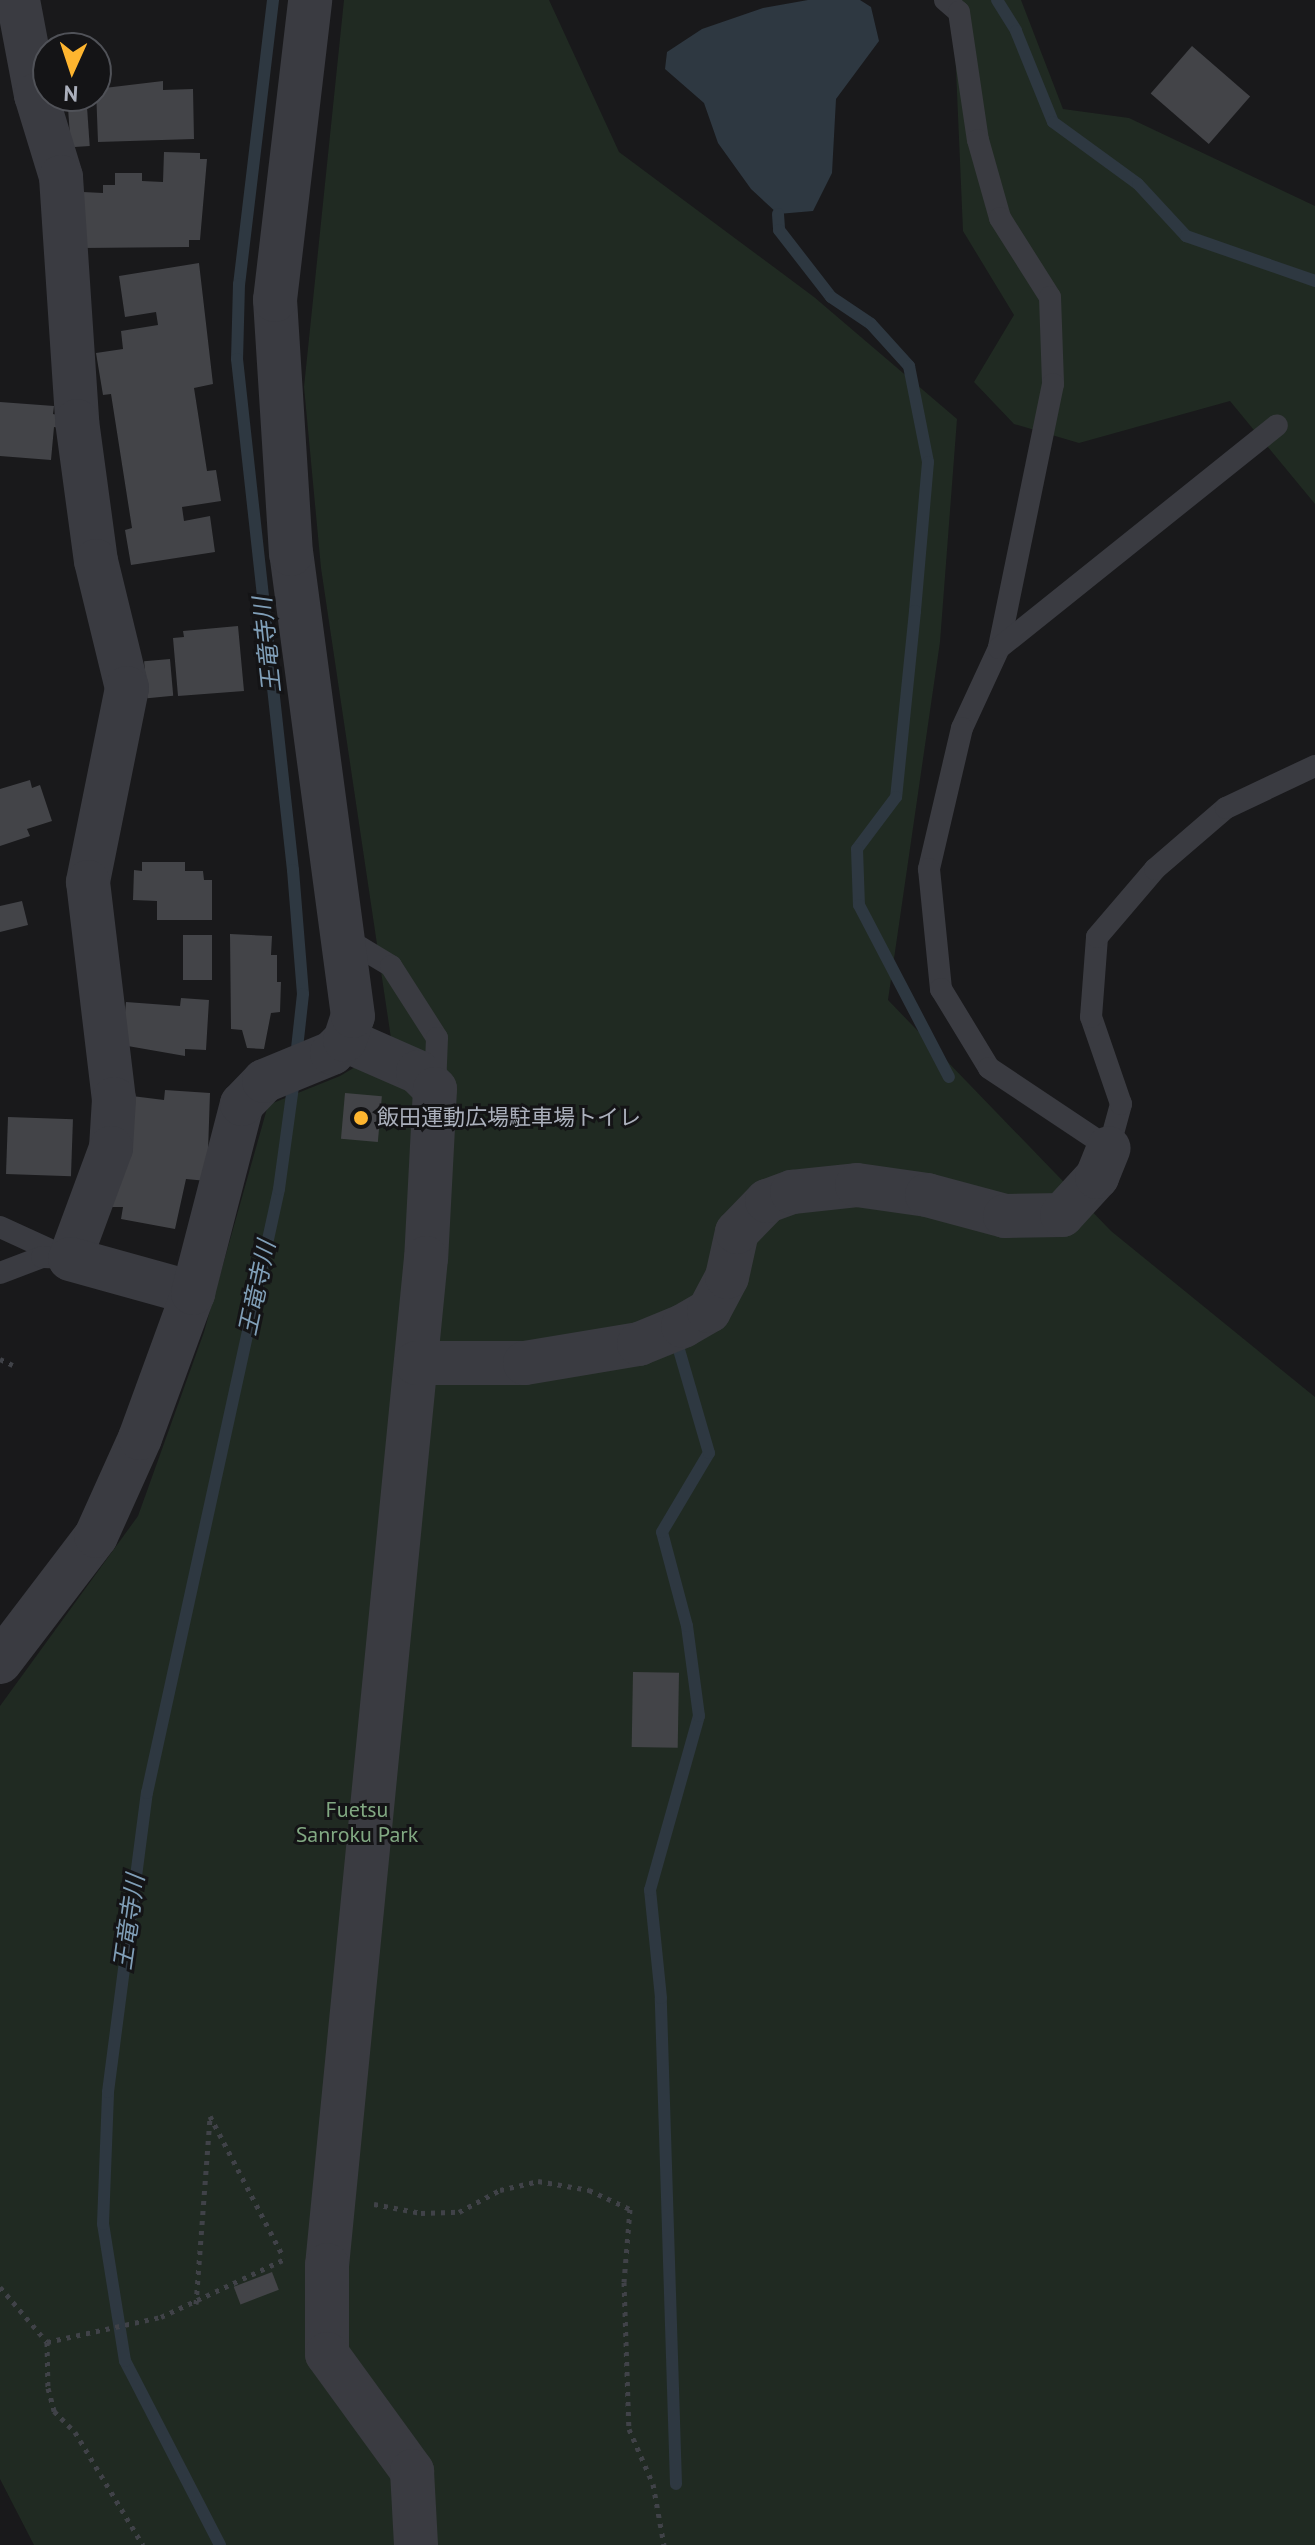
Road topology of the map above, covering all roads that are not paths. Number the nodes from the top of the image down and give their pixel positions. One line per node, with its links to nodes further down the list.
1 (18, 0): 12 (street)
2 (310, 0): 7 (street)
3 (945, 0): 5 (lane)
4 (1277, 425): 5 (lane)
5 (999, 648): 10 (lane)
6 (1315, 766): 10 (lane)
7 (343, 937): 8 (street); 9 (lane)
8 (338, 1046): 9 (street); 14 (street)
9 (435, 1089): 15 (street)
10 (1109, 1148): 15 (street)
11 (0, 1227): 12 (lane)
12 (70, 1259): 13 (lane); 14 (street)
13 (0, 1273)
14 (193, 1293): 16 (street)
15 (416, 1363): 17 (street)
16 (0, 1662)
17 (416, 2545)

